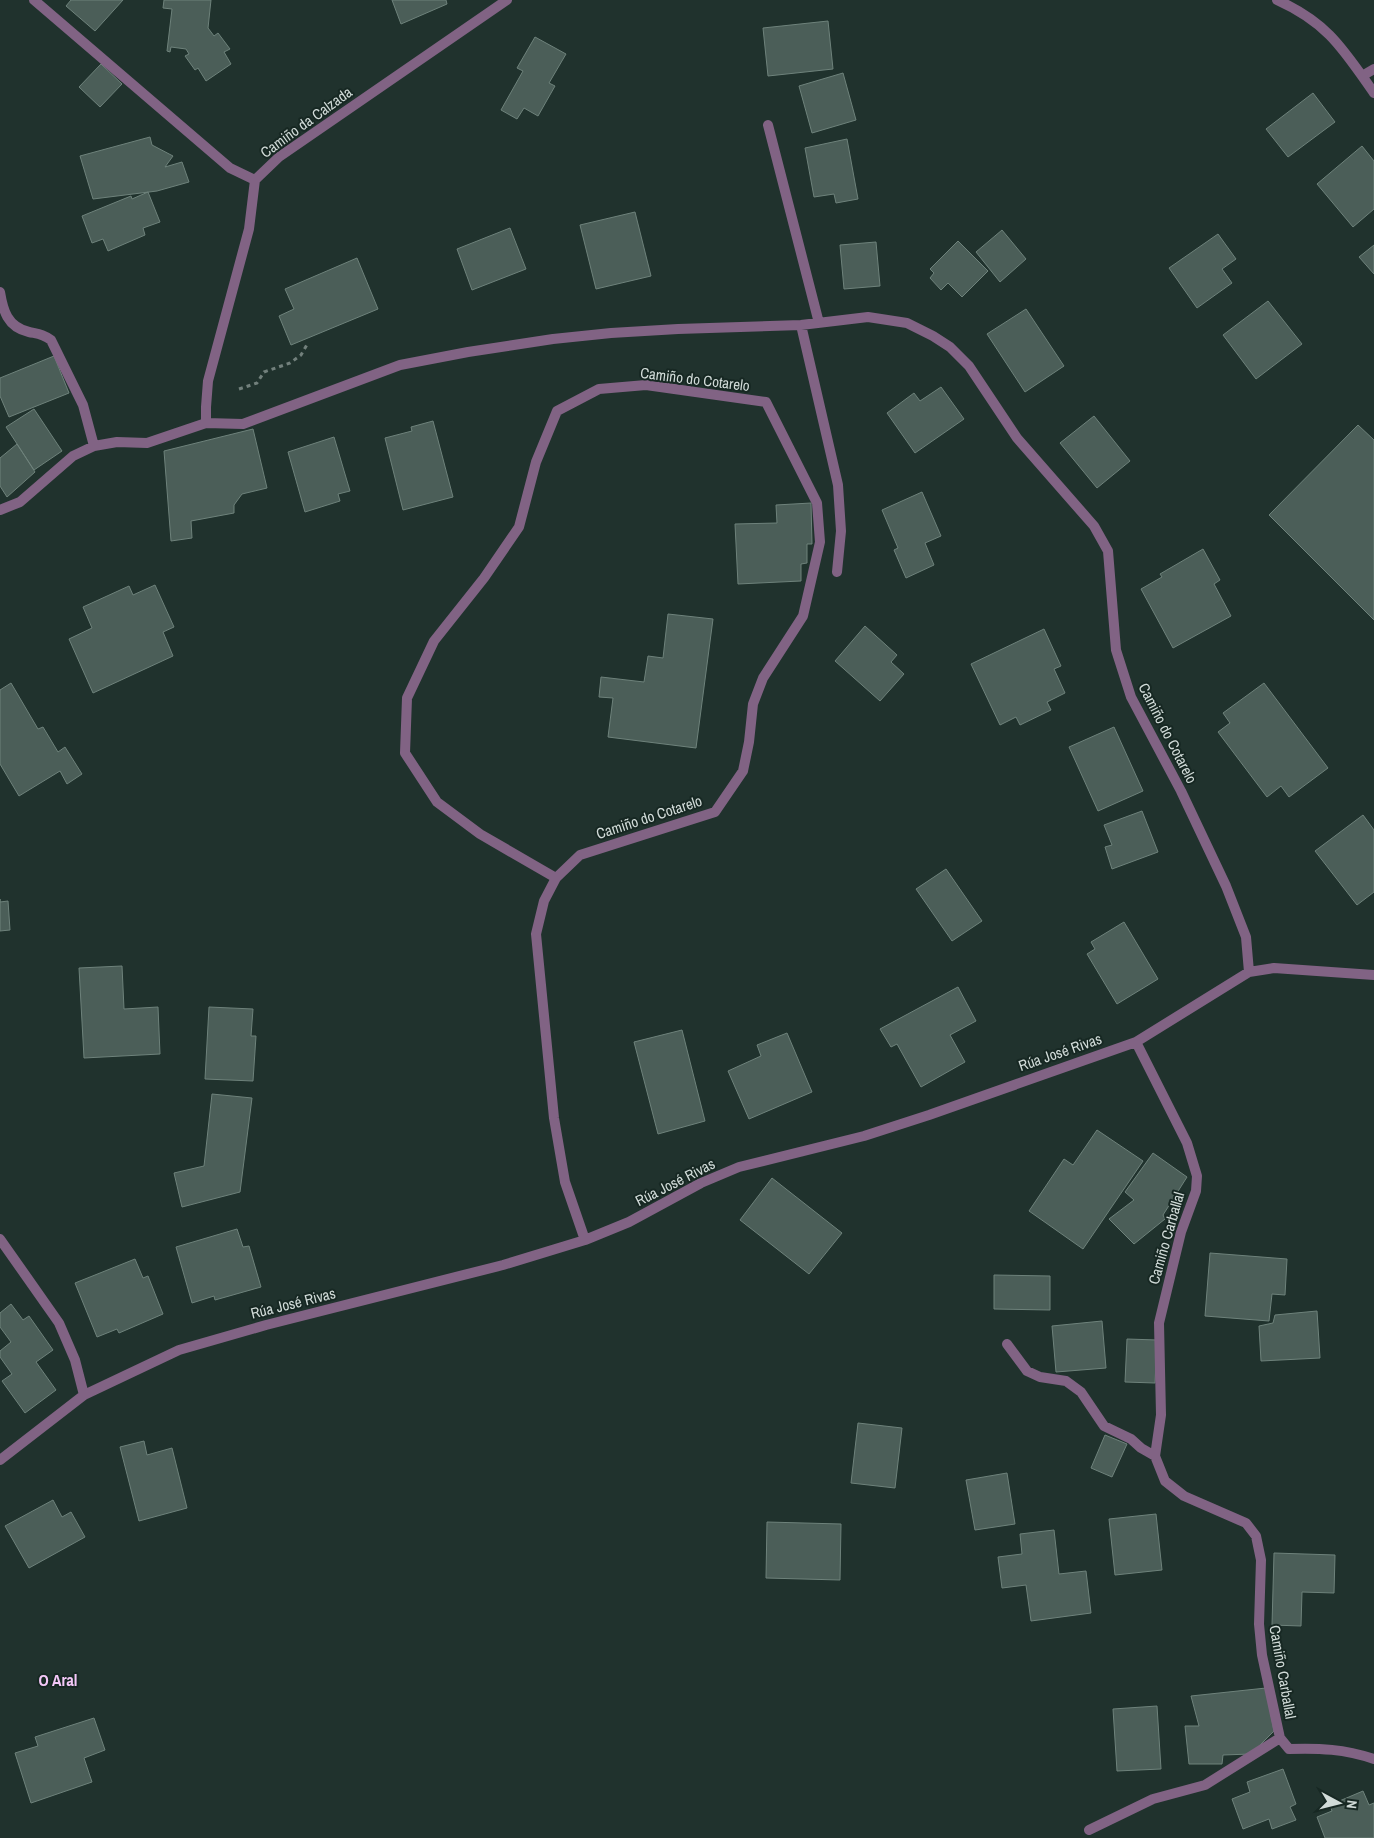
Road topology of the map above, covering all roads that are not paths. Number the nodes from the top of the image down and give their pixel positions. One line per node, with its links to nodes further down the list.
1 (34, 0): 8 (street)
2 (507, 0): 8 (street, Camiño da Calzada)
3 (1277, 0): 5 (street)
4 (1374, 69): 5 (street)
5 (1362, 76): 6 (street)
6 (1374, 93)
7 (768, 125): 10 (street)
8 (255, 180): 12 (street, Camiño da Calzada)
9 (0, 292): 13 (street)
10 (819, 323): 11 (street, Camiño do Cotarelo); 17 (street, Camiño do Cotarelo)
11 (801, 325): 12 (street, Camiño do Cotarelo); 15 (street)
12 (206, 423): 13 (street)
13 (94, 446): 14 (street)
14 (0, 510)
15 (837, 572)
16 (556, 878): 16 (street, Camiño do Cotarelo); 21 (street, Camiño do Cotarelo)
17 (1249, 972): 18 (street, Rúa José Rivas); 19 (street, Rúa José Rivas)
18 (1374, 975)
19 (1136, 1042): 21 (street, Rúa José Rivas); 24 (street, Camiño Carballal)
20 (0, 1239): 23 (street)
21 (585, 1240): 23 (street, Rúa José Rivas)
22 (1007, 1344): 24 (street)
23 (84, 1395): 25 (street, Rúa José Rivas)
24 (1155, 1456): 26 (street, Camiño Carballal)
25 (0, 1460)
26 (1280, 1738): 27 (street, Camiño Carballal); 28 (street, Camiño Carballal)
27 (1374, 1759)
28 (1088, 1830)

